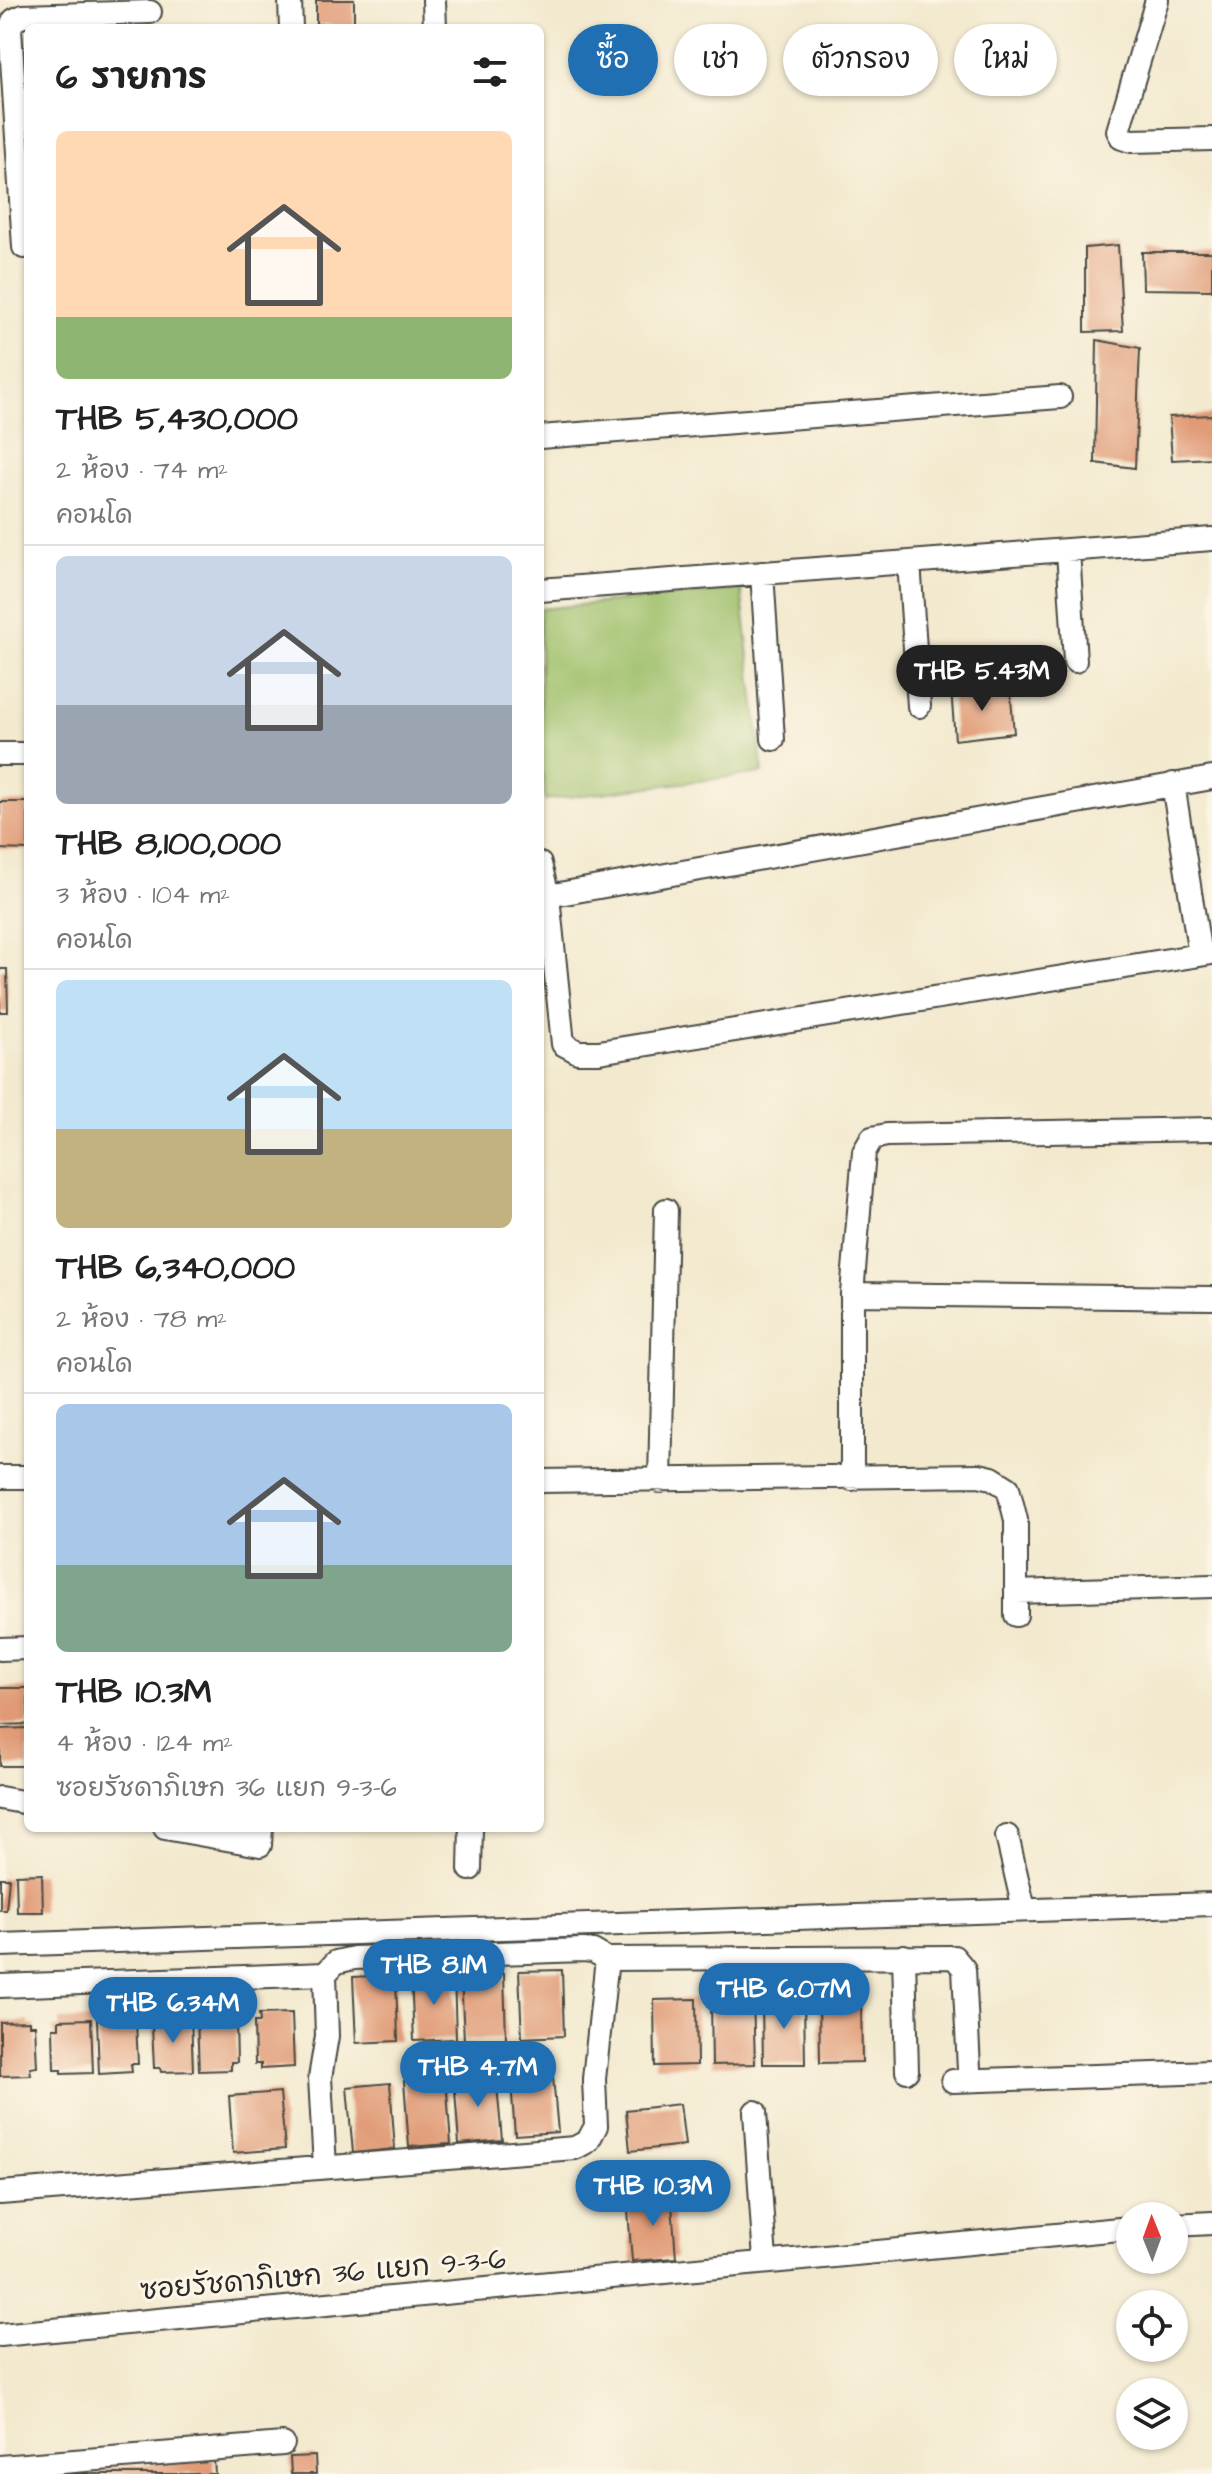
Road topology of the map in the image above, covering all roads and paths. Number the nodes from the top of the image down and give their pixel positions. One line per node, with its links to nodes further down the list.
1 (290, 0): 5 (street)
2 (434, 0): 6 (street)
3 (1157, 0): 7 (street)
4 (151, 13): 8 (street)
5 (291, 24)
6 (435, 24)
7 (1212, 139)
8 (24, 247)
9 (1060, 397): 10 (street)
10 (544, 437)
11 (1212, 539): 12 (street)
12 (1068, 551): 13 (street); 16 (street)
13 (909, 562): 14 (street); 17 (street)
14 (762, 573): 15 (street); 18 (street)
15 (544, 590)
16 (1075, 661)
17 (919, 706)
18 (773, 739)
19 (0, 754): 20 (street)
20 (24, 754)
21 (1212, 778): 22 (street)
22 (1173, 784): 24 (street); 25 (street)
23 (544, 880): 24 (street)
24 (548, 896): 25 (street)
25 (1206, 954)
26 (1212, 1129): 28 (street)
27 (666, 1210): 34 (street)
28 (852, 1294): 29 (street); 32 (street)
29 (1212, 1298)
30 (0, 1477): 31 (street)
31 (24, 1477)
32 (852, 1479): 34 (street); 36 (street)
33 (544, 1481): 34 (street)
34 (660, 1481)
35 (1212, 1586): 36 (street)
36 (1016, 1592): 37 (street)
37 (1016, 1615)
38 (24, 1648): 39 (street)
39 (0, 1649)
40 (0, 1798): 41 (street)
41 (24, 1802)
42 (187, 1832): 43 (street)
43 (261, 1832)
44 (471, 1832): 46 (street)
45 (1007, 1836): 48 (street)
46 (470, 1869)
47 (1212, 1904): 48 (street)
48 (1024, 1909): 49 (street)
49 (0, 1945)
50 (904, 1956): 51 (street); 54 (street); 55 (street)
51 (607, 1959): 52 (street); 57 (street)
52 (325, 1974): 53 (street); 57 (street)
53 (0, 1986)
54 (907, 2071)
55 (1212, 2072)
56 (755, 2112): 62 (street)
57 (325, 2167): 58 (street)
58 (0, 2193)
59 (1212, 2223): 60 (street)
60 (1188, 2224)
61 (1116, 2229): 62 (street, ซอยรัชดาภิเษก 36 แยก 9-3-6)
62 (765, 2261): 63 (street, ซอยรัชดาภิเษก 36 แยก 9-3-6)
63 (0, 2335)
64 (283, 2444): 65 (street)
65 (0, 2467)

